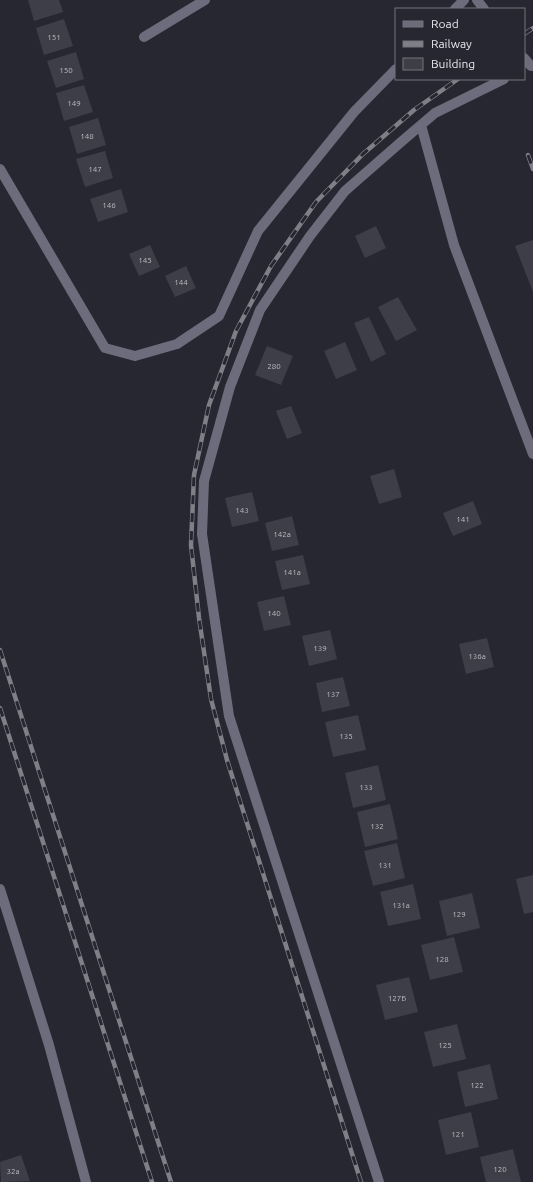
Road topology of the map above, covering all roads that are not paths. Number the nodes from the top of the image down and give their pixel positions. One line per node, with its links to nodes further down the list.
1 (205, 0): 6 (street)
2 (464, 0): 4 (street)
3 (477, 0): 5 (street)
4 (456, 8)
5 (483, 8)
6 (144, 38)
7 (395, 70): 10 (street)
8 (502, 80): 9 (street)
9 (421, 124): 11 (street); 14 (street)
10 (0, 169)
11 (533, 454)
12 (0, 889): 13 (street)
13 (86, 1182)
14 (379, 1182)

